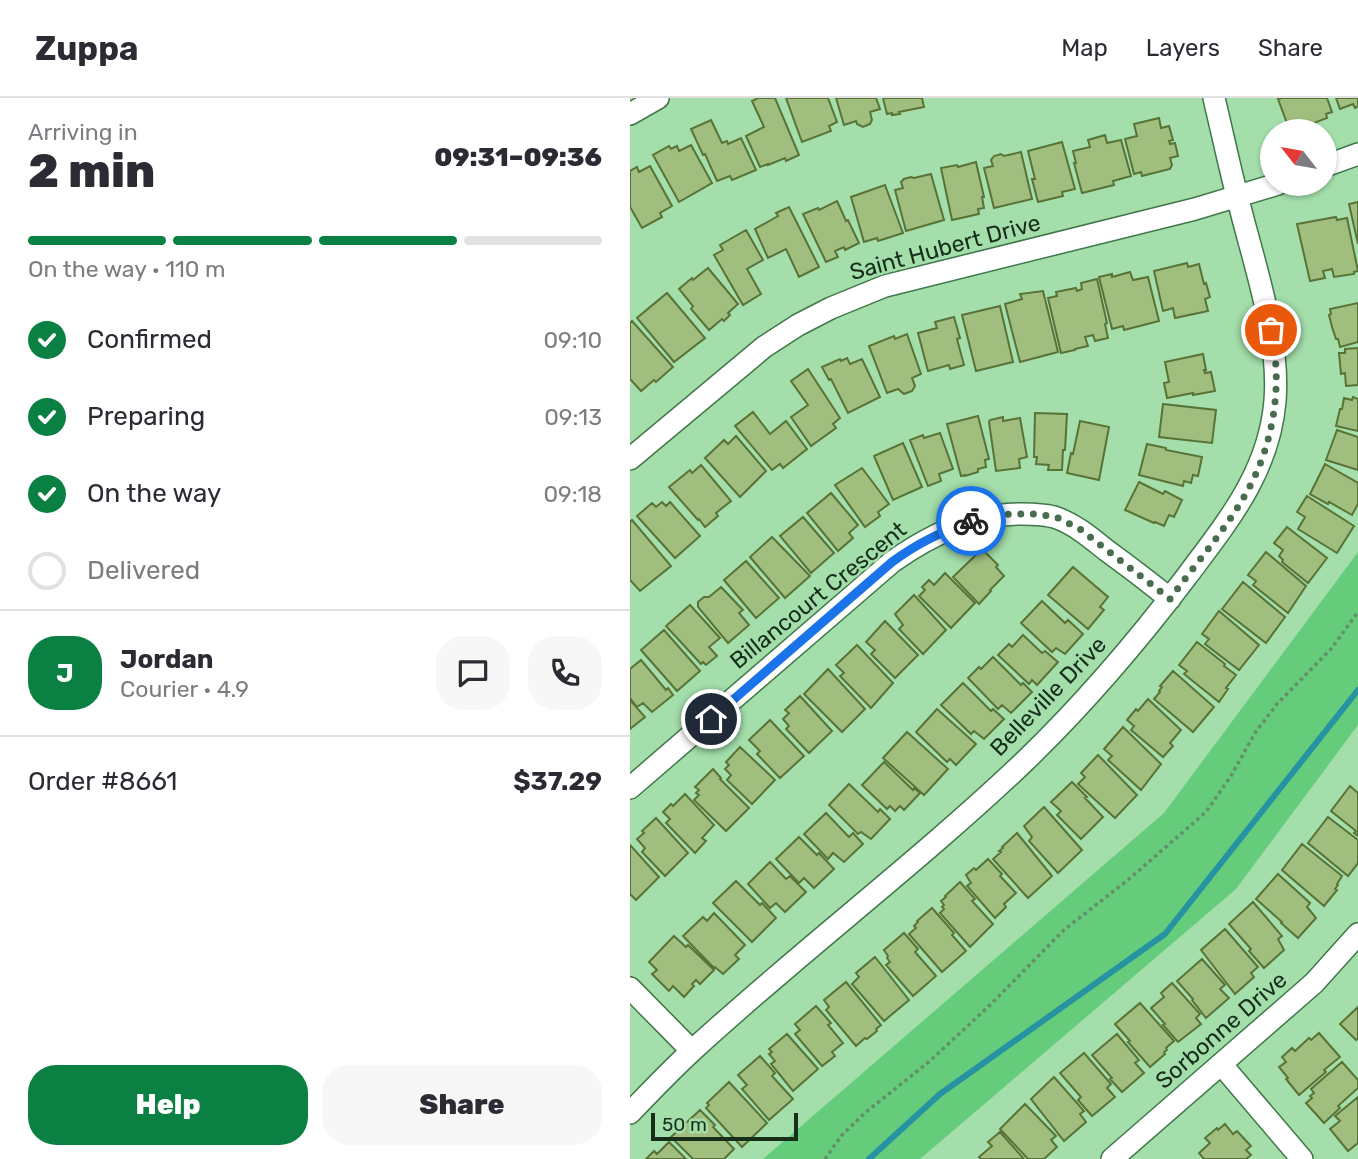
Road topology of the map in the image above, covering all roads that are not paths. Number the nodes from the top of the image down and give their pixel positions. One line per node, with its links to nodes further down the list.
1 (658, 98): 3 (street)
2 (1214, 98): 7 (street, Belleville Drive)
3 (630, 114)
4 (1358, 154): 5 (street)
5 (1337, 162)
6 (1260, 190): 7 (street, Saint Hubert Drive)
7 (1237, 197): 8 (street, Saint Hubert Drive); 9 (street, Belleville Drive)
8 (630, 460)
9 (1170, 599): 10 (street, Billancourt Crescent); 13 (street, Belleville Drive)
10 (630, 788)
11 (1358, 934): 14 (street, Sorbonne Drive)
12 (630, 988): 13 (street)
13 (692, 1051): 15 (street, Belleville Drive)
14 (1221, 1064): 16 (street, Sorbonne Drive); 17 (street)
15 (630, 1113)
16 (1112, 1159)
17 (1302, 1159)

